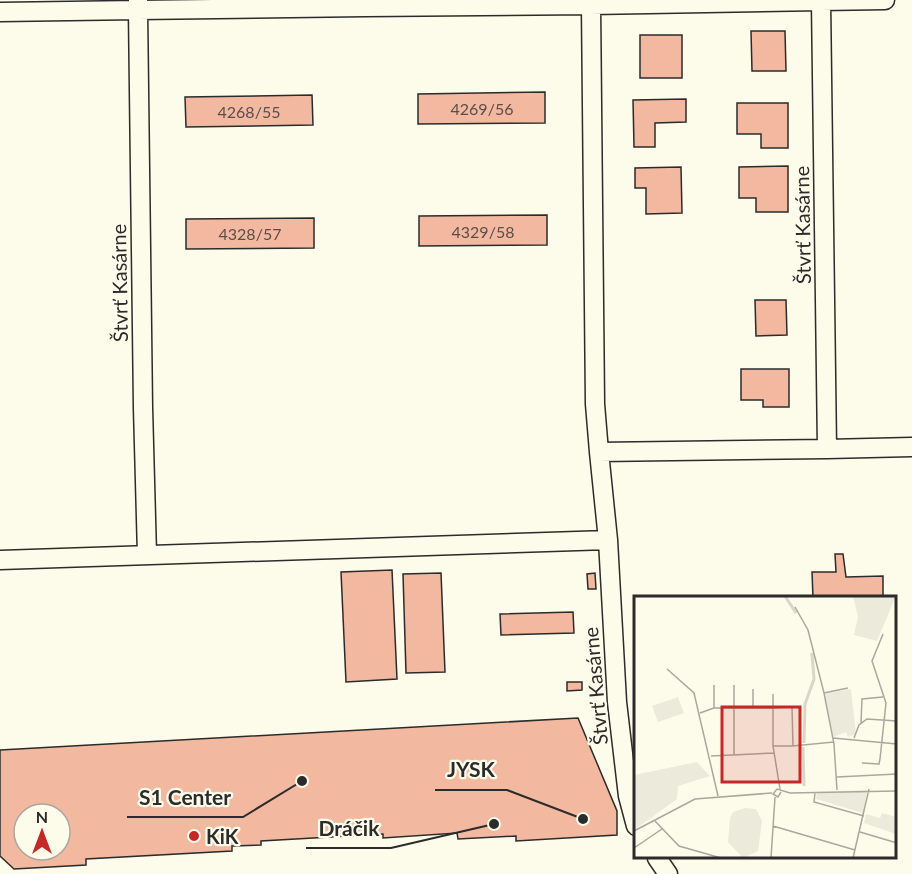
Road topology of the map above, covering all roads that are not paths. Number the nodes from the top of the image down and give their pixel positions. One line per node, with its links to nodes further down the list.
1 (885, 0): 2 (street)
2 (821, 1): 3 (street); 8 (street, Štvrť Kasárne)
3 (591, 2): 4 (street); 9 (street, Štvrť Kasárne)
4 (365, 4): 5 (street)
5 (138, 5): 6 (street); 11 (street, Štvrť Kasárne)
6 (0, 12)
7 (912, 447): 8 (street)
8 (827, 449): 9 (street)
9 (599, 452): 10 (street, Štvrť Kasárne)
10 (608, 540): 11 (street); 13 (street, Štvrť Kasárne)
11 (147, 555): 12 (street)
12 (0, 561)
13 (634, 818)
14 (658, 859): 15 (street)
15 (668, 874)

